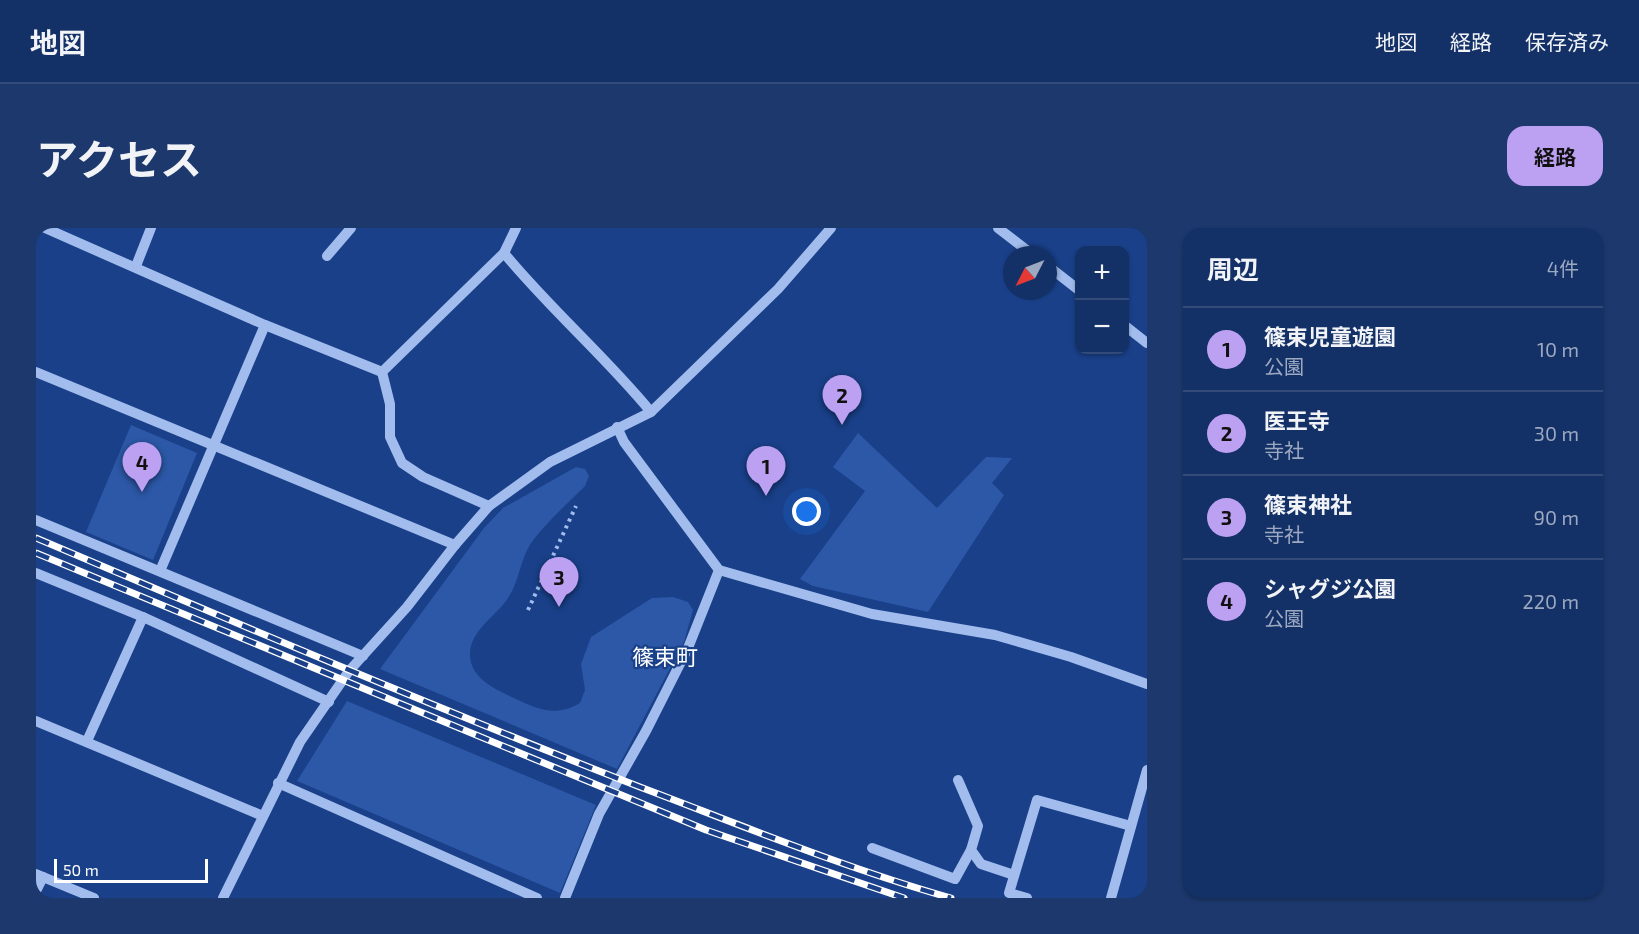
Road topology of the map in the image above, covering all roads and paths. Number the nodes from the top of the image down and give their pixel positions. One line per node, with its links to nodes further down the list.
1 (45, 228): 10 (street)
2 (151, 228): 10 (street)
3 (351, 228): 9 (street)
4 (831, 228): 18 (street)
5 (514, 229): 8 (street)
6 (1004, 230): 7 (street)
7 (1023, 246)
8 (504, 253): 17 (street); 18 (street)
9 (327, 255)
10 (136, 266): 13 (street)
11 (1057, 273): 12 (street)
12 (1075, 287)
13 (264, 325): 17 (street); 20 (street)
14 (1129, 328): 15 (street)
15 (1147, 343)
16 (36, 372): 20 (street)
17 (382, 372): 21 (street)
18 (651, 412): 19 (street)
19 (617, 428): 21 (street); 25 (street)
20 (213, 446): 24 (street); 26 (street)
21 (489, 506): 24 (street)
22 (576, 506): 28 (path)
23 (36, 519): 26 (street)
24 (455, 545): 30 (street)
25 (719, 570): 31 (street); 48 (street)
26 (160, 571): 30 (street)
27 (36, 573): 29 (street)
28 (528, 610)
29 (143, 617): 32 (street); 34 (street)
30 (363, 656): 32 (street)
31 (1147, 684)
32 (329, 702): 37 (street)
33 (36, 721): 34 (street)
34 (87, 741): 38 (street)
35 (1146, 777): 39 (street)
36 (958, 780): 41 (street)
37 (278, 783): 38 (street); 47 (street)
38 (263, 816): 46 (street)
39 (1131, 826): 42 (street); 50 (street)
40 (872, 848): 41 (street)
41 (971, 850): 42 (street)
42 (1014, 875): 49 (street)
43 (39, 876): 44 (street); 45 (street)
44 (36, 891)
45 (94, 898)
46 (223, 898)
47 (537, 898)
48 (565, 898)
49 (1027, 898)
50 (1111, 898)

